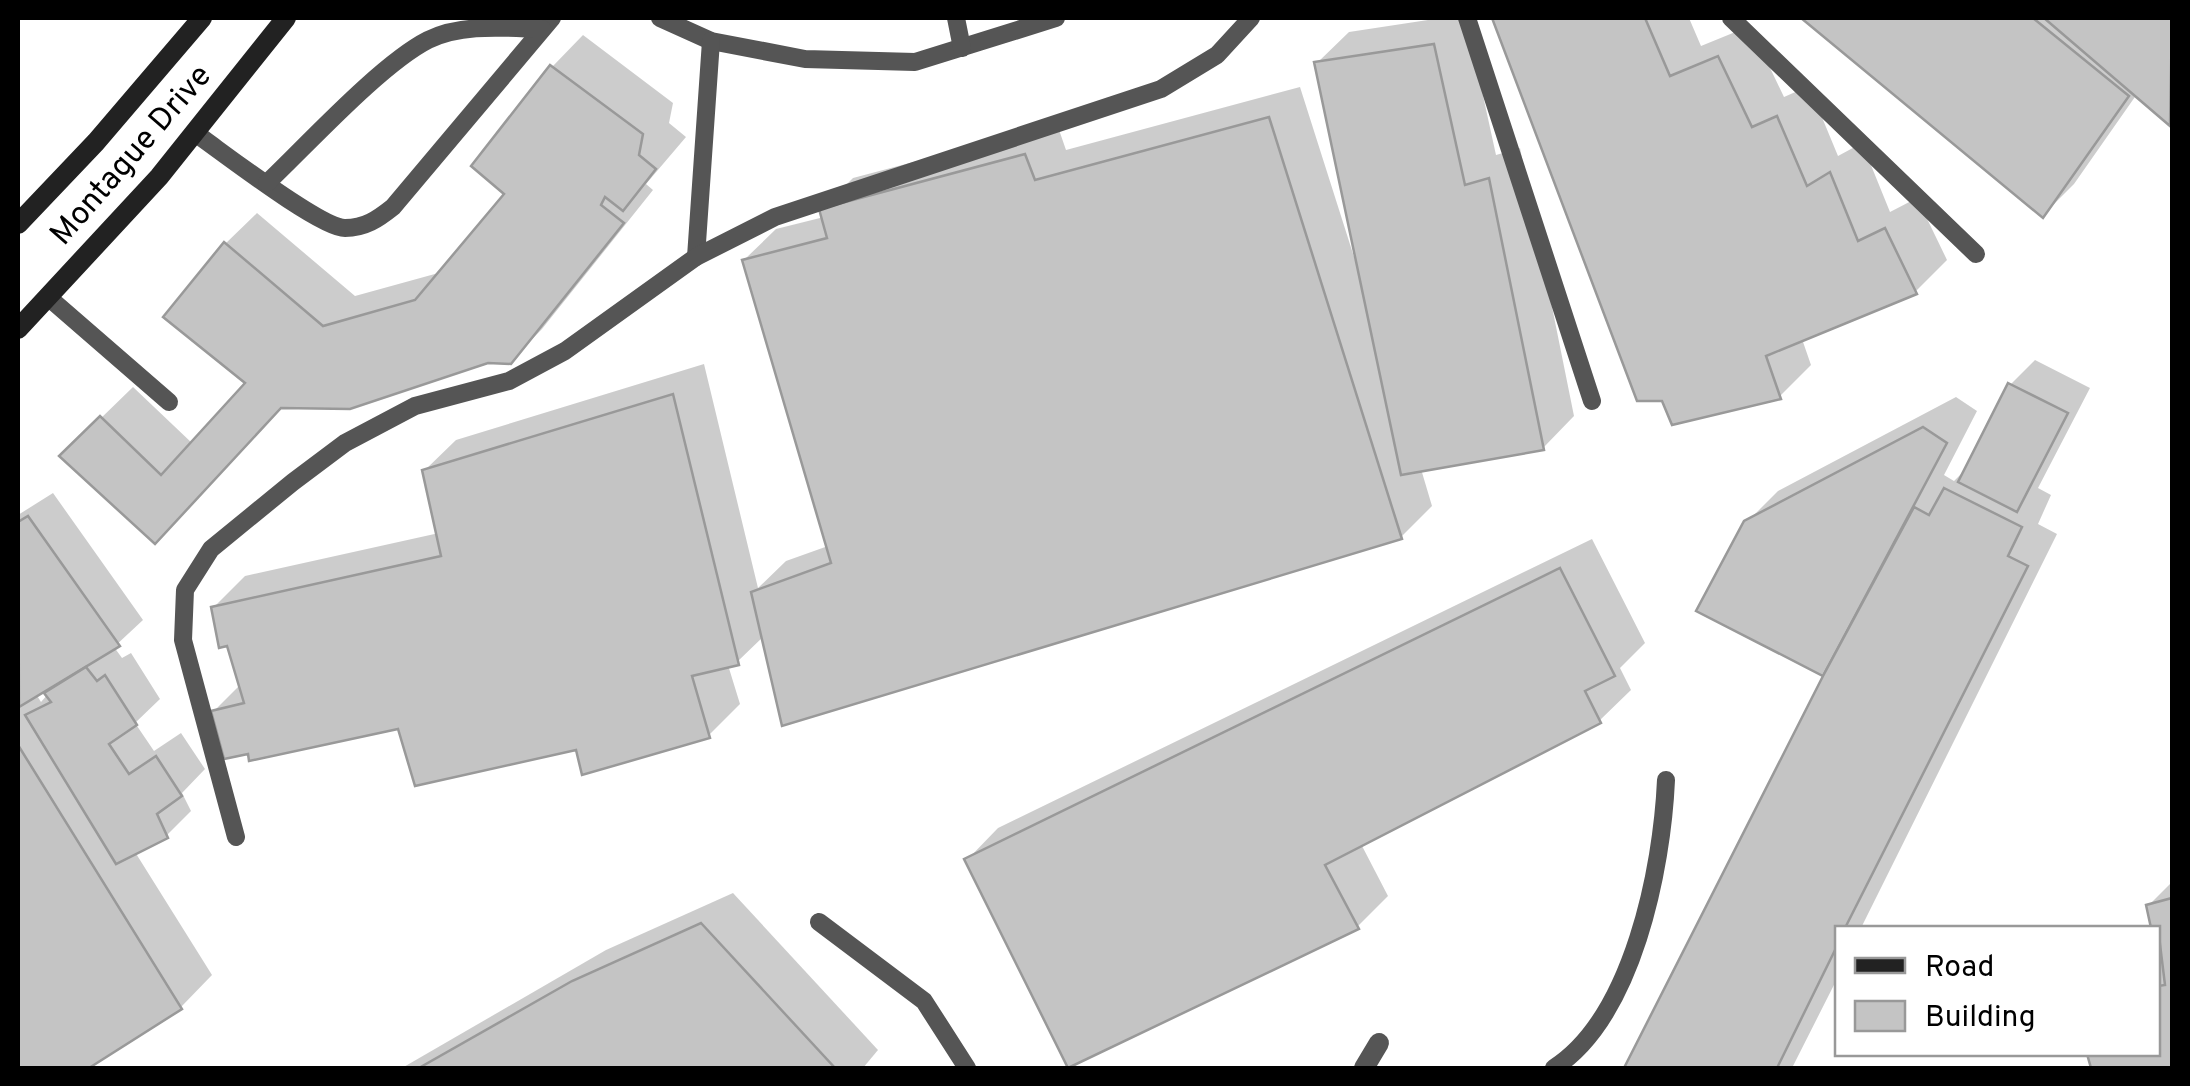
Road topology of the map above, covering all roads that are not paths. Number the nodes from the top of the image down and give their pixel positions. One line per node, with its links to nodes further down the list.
1 (202, 18): 14 (main road, Montague Drive)
2 (286, 18): 12 (main road, Montague Drive)
3 (660, 18): 10 (lane)
4 (956, 18): 11 (lane)
5 (1056, 18): 11 (lane)
6 (1250, 18): 16 (lane)
7 (1468, 18): 19 (lane)
8 (1731, 18): 15 (lane)
9 (547, 23): 13 (lane); 13 (lane)
10 (711, 41): 11 (lane); 16 (lane)
11 (962, 48)
12 (194, 133): 13 (lane); 17 (main road, Montague Drive)
13 (267, 183)
14 (18, 224)
15 (1976, 254)
16 (696, 257): 22 (lane)
17 (48, 296): 18 (main road, Montague Drive); 20 (lane)
18 (18, 329)
19 (1592, 401)
20 (169, 402)
21 (1666, 780): 27 (lane)
22 (236, 836)
23 (819, 922): 25 (lane)
24 (1378, 1043): 26 (street)
25 (966, 1068)
26 (1364, 1068)
27 (1554, 1068)

